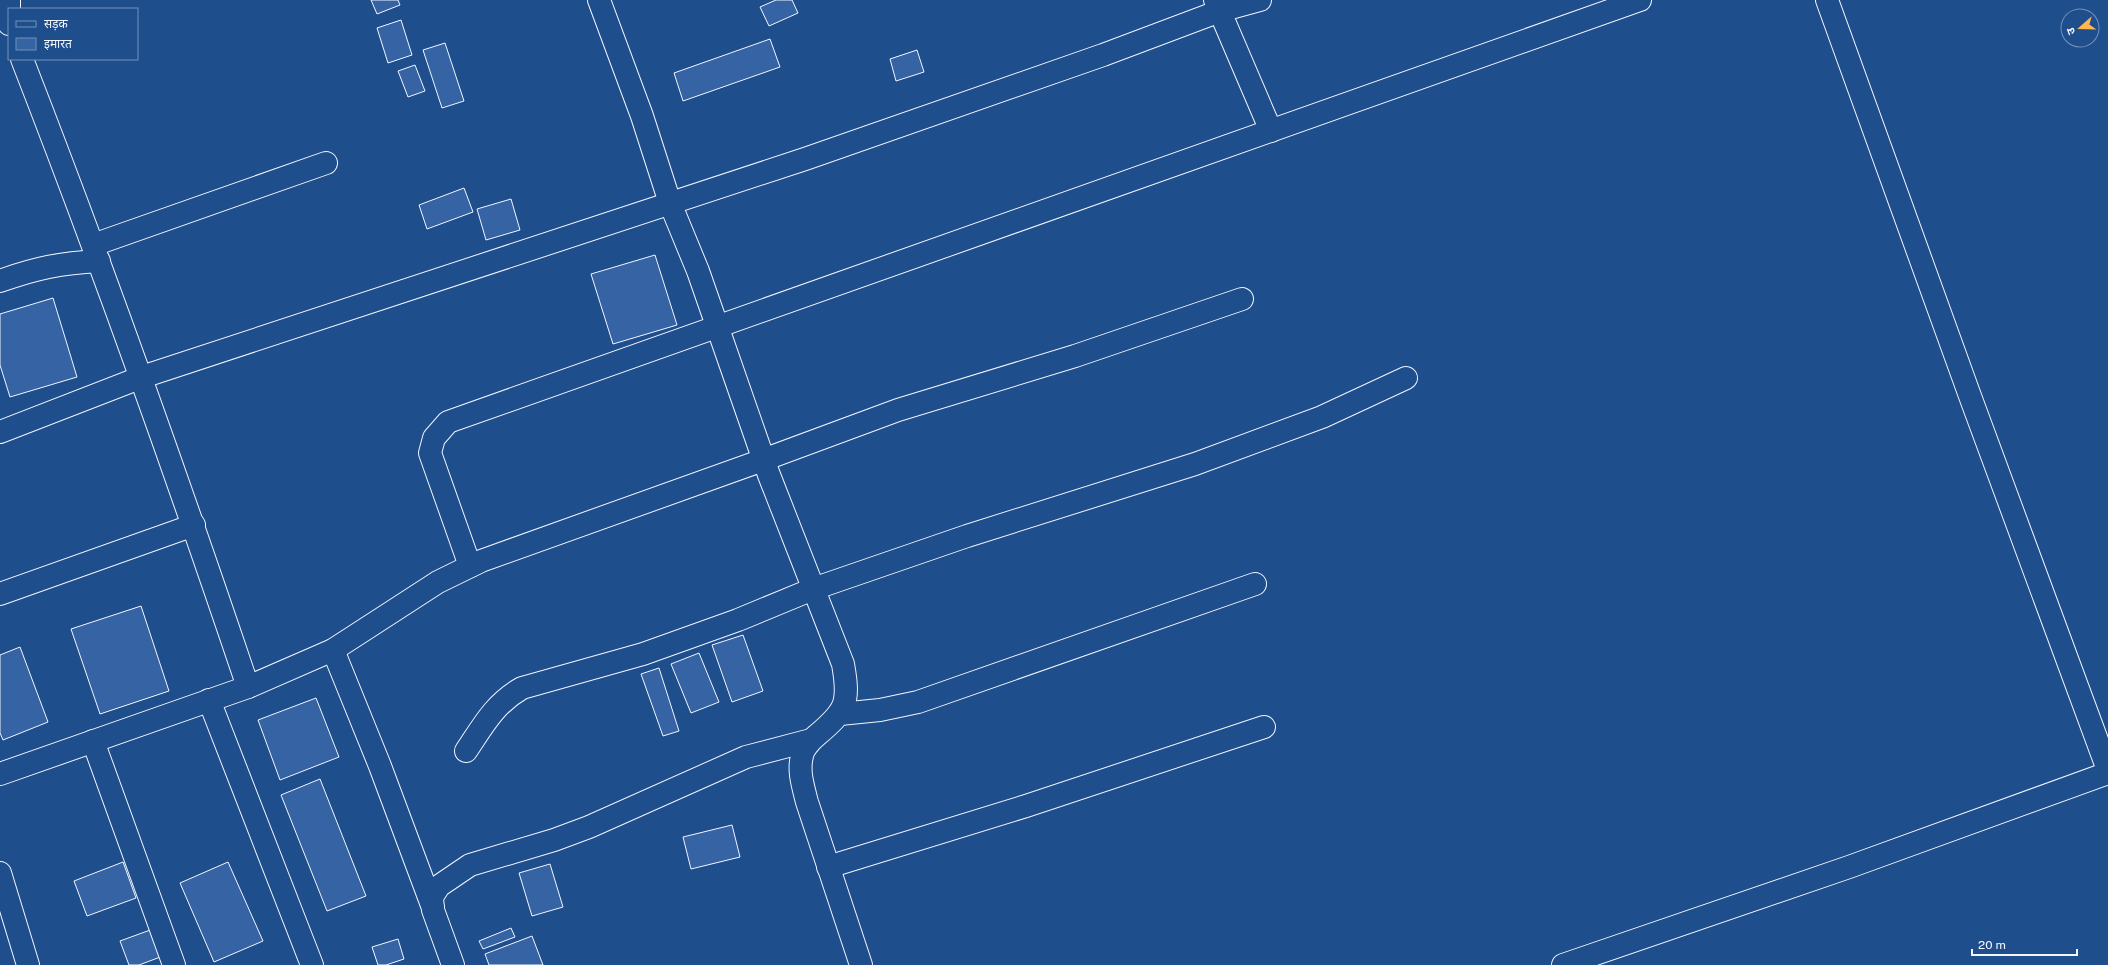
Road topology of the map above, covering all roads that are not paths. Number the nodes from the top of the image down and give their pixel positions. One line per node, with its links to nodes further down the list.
1 (599, 0): 9 (street)
2 (1260, 0): 5 (street)
3 (1640, 0): 7 (street)
4 (1827, 0): 31 (street)
5 (1217, 5): 7 (street); 9 (street)
6 (22, 60): 10 (street)
7 (1271, 130): 13 (street)
8 (326, 163): 10 (street)
9 (670, 203): 13 (street); 14 (street)
10 (96, 253): 11 (street); 14 (street)
11 (0, 281)
12 (1242, 299): 17 (street)
13 (717, 326): 17 (street); 19 (street)
14 (142, 377): 16 (street); 18 (street)
15 (1406, 378): 21 (street)
16 (0, 432)
17 (763, 460): 19 (street); 21 (street)
18 (194, 525): 22 (street); 24 (street)
19 (470, 566): 23 (street)
20 (1255, 584): 26 (street)
21 (813, 589): 26 (street); 30 (street)
22 (0, 594)
23 (333, 650): 24 (street); 35 (street)
24 (248, 687): 25 (street)
25 (209, 700): 29 (street); 38 (street)
26 (840, 714): 28 (street)
27 (1264, 727): 33 (street)
28 (811, 740): 33 (street); 35 (street)
29 (93, 741): 32 (street); 37 (street)
30 (466, 752)
31 (2108, 772): 41 (street)
32 (0, 774)
33 (828, 867): 40 (street)
34 (0, 873): 36 (street)
35 (433, 910): 39 (street)
36 (28, 965)
37 (174, 965)
38 (312, 965)
39 (453, 965)
40 (861, 965)
41 (1563, 965)

